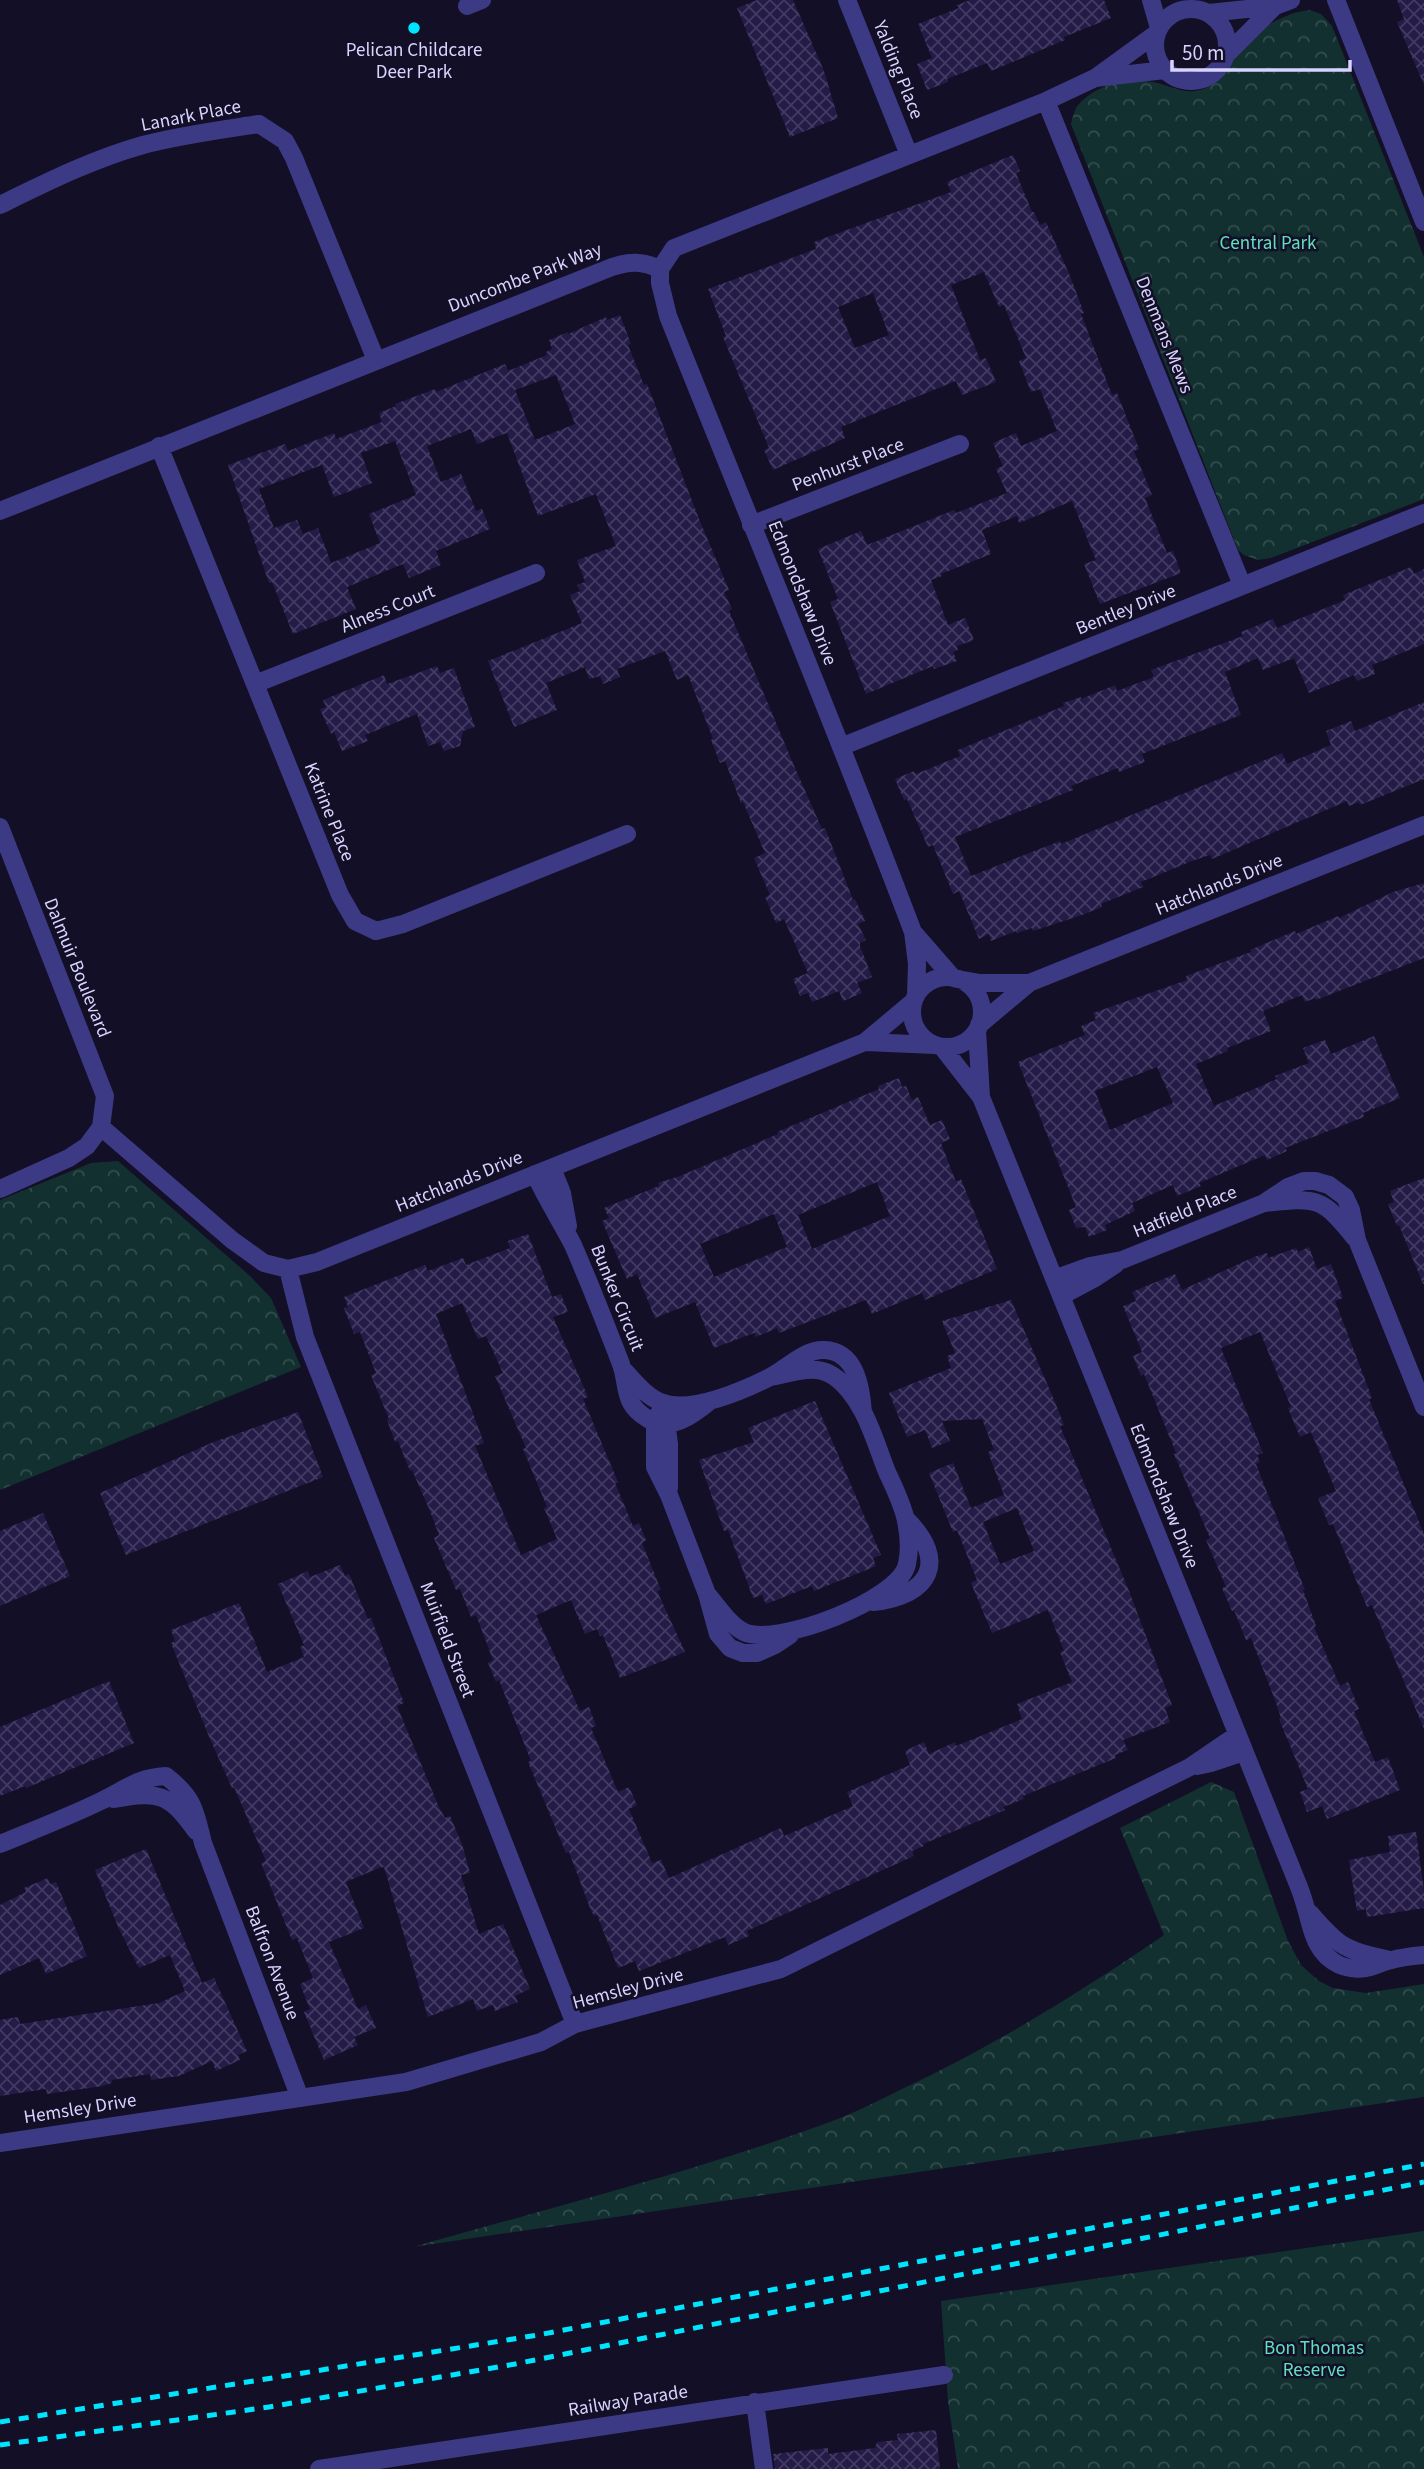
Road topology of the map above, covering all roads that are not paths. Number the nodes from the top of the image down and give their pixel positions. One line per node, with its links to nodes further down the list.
1 (847, 0): 11 (street, Yalding Place)
2 (1151, 0): 6 (street)
3 (1336, 0): 13 (street)
4 (1283, 3): 5 (street); 7 (street)
5 (1202, 8): 6 (street); 7 (street)
6 (1158, 31): 8 (street); 9 (street)
7 (1227, 54): 8 (street)
8 (1165, 70): 9 (street)
9 (1096, 78): 10 (street)
10 (1046, 101): 11 (street); 22 (street, Denmans Mews)
11 (909, 155): 14 (street)
12 (0, 205): 15 (street, Lanark Place)
13 (1424, 222)
14 (660, 269): 15 (street, Duncombe Park Way); 20 (street, Edmondshaw Drive)
15 (376, 360): 17 (street, Duncombe Park Way)
16 (960, 444): 20 (street, Penhurst Place)
17 (159, 446): 18 (street, Duncombe Park Way); 23 (street, Katrine Place)
18 (0, 511)
19 (1424, 513): 22 (street, Bentley Drive)
20 (751, 525): 24 (street, Edmondshaw Drive)
21 (536, 573): 23 (street, Alness Court)
22 (1242, 585): 24 (street, Bentley Drive)
23 (255, 684): 27 (street, Katrine Place)
24 (843, 746): 29 (street, Edmondshaw Drive)
25 (1424, 825): 31 (street, Hatchlands Drive)
26 (0, 827): 28 (street, Dalmuir Boulevard)
27 (627, 834)
28 (7, 869): 37 (street, Dalmuir Boulevard)
29 (914, 932): 30 (street, Edmondshaw Drive); 32 (street, Edmondshaw Drive)
30 (955, 978): 31 (street, Hatchlands Drive); 32 (street); 33 (street)
31 (1029, 983): 33 (street, Hatchlands Drive)
32 (915, 998): 34 (street, Hatchlands Drive); 35 (street)
33 (978, 1027): 35 (street); 36 (street, Edmondshaw Drive)
34 (865, 1042): 35 (street, Hatchlands Drive); 38 (street, Hatchlands Drive)
35 (939, 1046): 36 (street, Edmondshaw Drive)
36 (981, 1097): 41 (street, Edmondshaw Drive)
37 (101, 1127): 39 (street); 40 (street)
38 (544, 1171): 40 (street, Hatchlands Drive); 42 (street, Bunker Circuit)
39 (0, 1189)
40 (288, 1269): 54 (street, Muirfield Street)
41 (1057, 1287): 45 (street, Hatfield Place); 47 (street, Edmondshaw Drive)
42 (622, 1368): 44 (street, Bunker Circuit); 46 (street, Bunker Circuit)
43 (710, 1401): 44 (street); 46 (street); 46 (street)
44 (664, 1403): 46 (street)
45 (1424, 1407)
46 (661, 1423)
47 (1241, 1743): 51 (street, Edmondshaw Drive); 54 (street, Hemsley Drive)
48 (103, 1800): 49 (street, Balfron Avenue); 49 (street, Balfron Avenue); 50 (street)
49 (204, 1843): 55 (street, Balfron Avenue)
50 (0, 1844)
51 (1308, 1910): 53 (street, Edmondshaw Drive); 53 (street, Edmondshaw Drive)
52 (1424, 1955): 53 (street)
53 (1390, 1960)
54 (575, 2024): 55 (street, Hemsley Drive)
55 (300, 2098): 56 (street, Hemsley Drive)
56 (0, 2143)
57 (944, 2375): 58 (street, Railway Parade)
58 (755, 2402): 59 (street, Railway Parade); 61 (street)
59 (375, 2465): 60 (street, Railway Parade)
60 (319, 2469)
61 (764, 2469)

